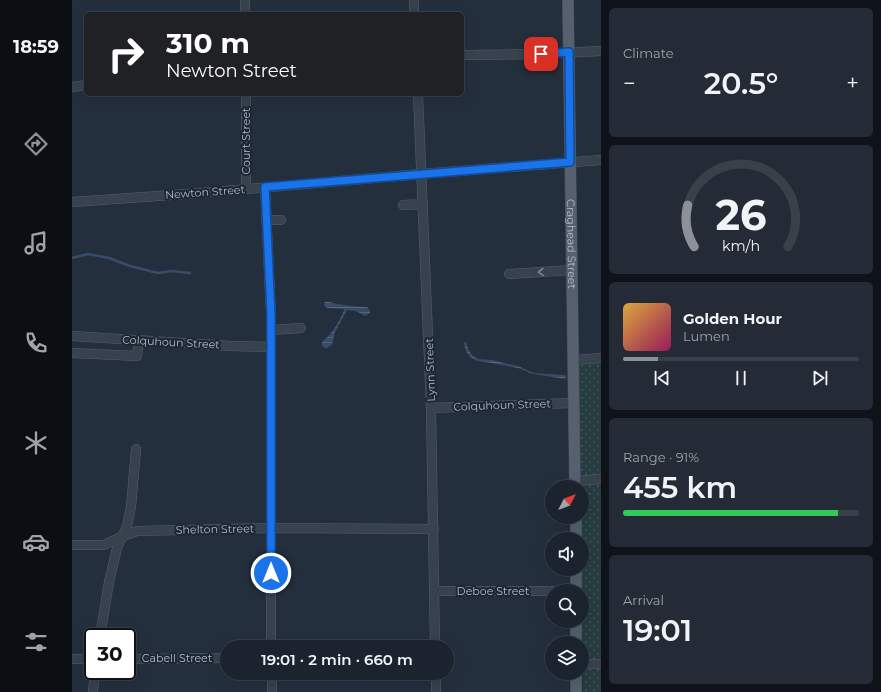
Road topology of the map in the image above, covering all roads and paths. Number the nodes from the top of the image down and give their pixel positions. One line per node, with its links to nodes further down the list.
1 (245, 0): 4 (street)
2 (414, 0): 5 (street)
3 (568, 0): 7 (main road, Craghead Street)
4 (246, 12)
5 (414, 12)
6 (601, 51): 7 (street)
7 (569, 52): 8 (street); 14 (main road, Craghead Street)
8 (464, 55)
9 (84, 85): 10 (street)
10 (72, 87)
11 (246, 96): 17 (street, Court Street)
12 (418, 96): 15 (street, Lynn Street)
13 (601, 160): 14 (street, Newton Street)
14 (570, 162): 15 (street, Newton Street); 23 (main road, Craghead Street)
15 (421, 174): 16 (street, Newton Street); 19 (street, Lynn Street)
16 (265, 187): 17 (street, Newton Street); 21 (street)
17 (246, 189): 18 (street, Newton Street)
18 (72, 202)
19 (422, 204): 20 (street); 34 (street, Lynn Street)
20 (403, 205)
21 (266, 220): 22 (street); 26 (street)
22 (281, 220)
23 (572, 270): 24 (street, one-way to 24); 32 (main road, Craghead Street)
24 (510, 274)
25 (301, 328): 26 (street)
26 (271, 330): 29 (street)
27 (72, 336): 28 (street, Colquhoun Street)
28 (138, 340): 29 (street, Colquhoun Street); 30 (street)
29 (271, 347): 39 (street)
30 (72, 353)
31 (601, 358): 32 (street)
32 (572, 360): 33 (main road, Craghead Street)
33 (573, 403): 34 (street, Colquhoun Street); 37 (main road, Craghead Street)
34 (431, 408): 40 (street, Lynn Street)
35 (136, 449): 41 (street)
36 (601, 479): 38 (street)
37 (575, 480)
38 (589, 481)
39 (271, 528): 40 (street, Shelton Street); 41 (street, Shelton Street); 46 (street)
40 (434, 529): 43 (street, Lynn Street)
41 (121, 537): 42 (street, Shelton Street); 45 (street)
42 (72, 545)
43 (435, 591): 44 (street, Deboe Street); 47 (street, Lynn Street)
44 (545, 591)
45 (101, 628)
46 (271, 640)
47 (435, 640)
48 (220, 658): 51 (street, Cabell Street)
49 (72, 659): 50 (street)
50 (84, 659)
51 (136, 659)
52 (589, 664): 53 (street)
53 (601, 664)
54 (94, 680): 58 (street)
55 (272, 680): 59 (street)
56 (436, 680): 60 (street)
57 (576, 680): 61 (main road)
58 (93, 692)
59 (272, 692)
60 (436, 692)
61 (576, 692)

